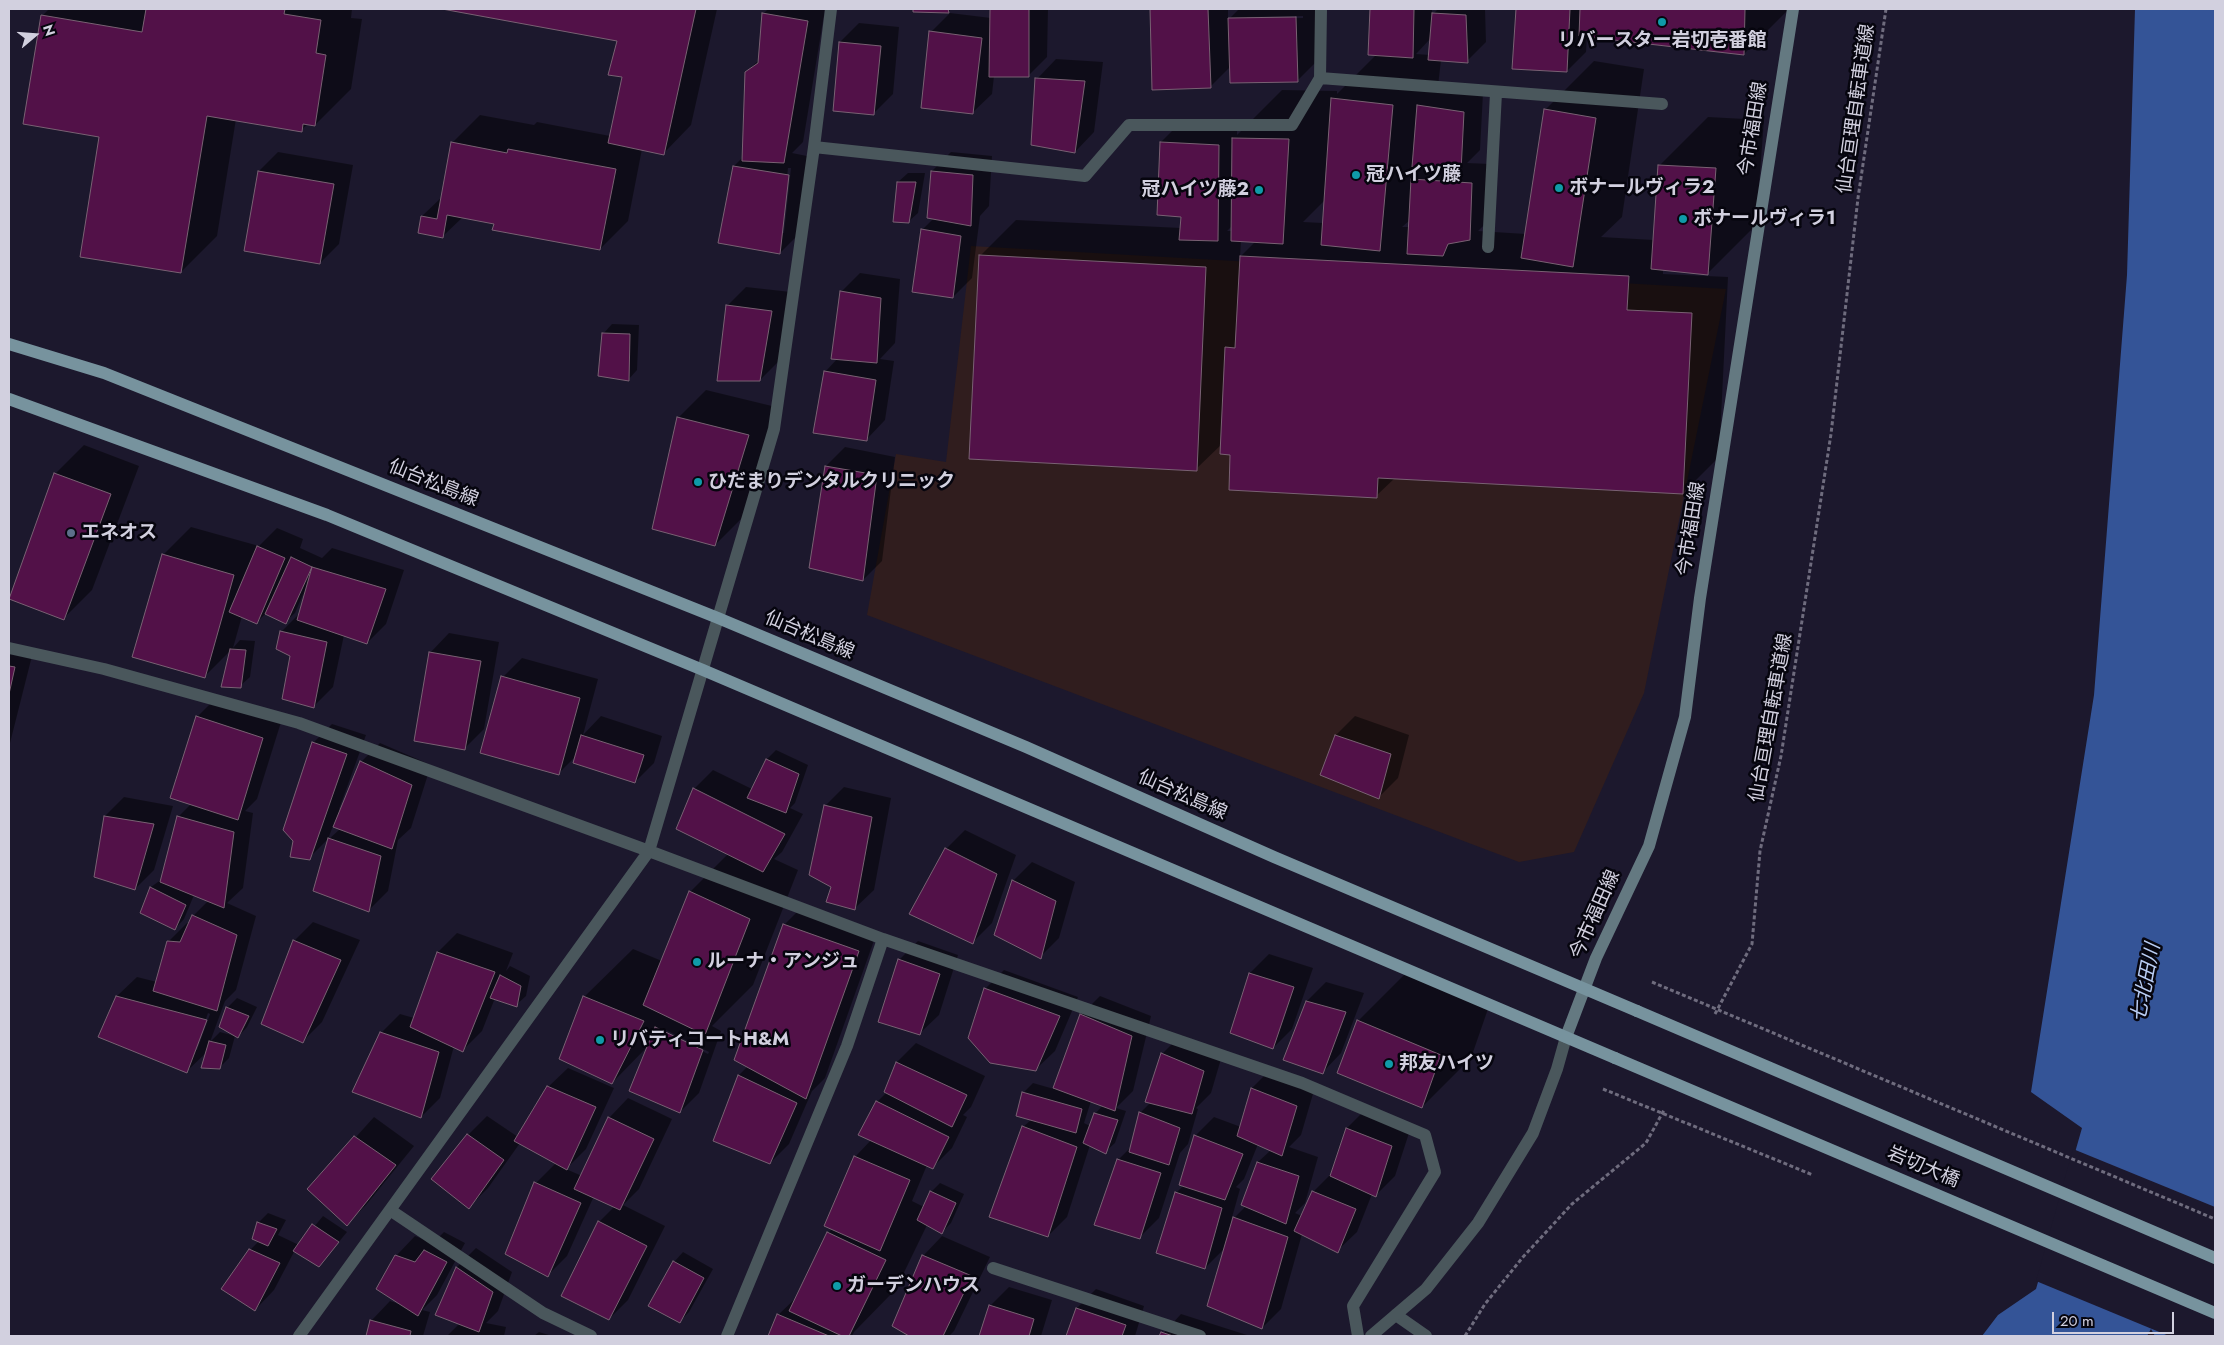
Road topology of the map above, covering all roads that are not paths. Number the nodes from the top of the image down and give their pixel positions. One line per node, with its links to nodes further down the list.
1 (831, 9): 7 (street)
2 (1321, 9): 4 (street)
3 (1793, 9): 16 (main road, 今市福田線)
4 (1320, 78): 5 (street); 7 (street)
5 (1496, 93): 6 (street); 8 (street)
6 (1662, 104)
7 (814, 147): 11 (street)
8 (1488, 247)
9 (9, 344): 11 (main road, 仙台松島線)
10 (9, 399): 13 (main road)
11 (718, 618): 13 (street); 16 (main road, 仙台松島線)
12 (9, 648): 14 (street)
13 (703, 670): 14 (street); 18 (main road)
14 (649, 851): 15 (street); 19 (street)
15 (883, 939): 26 (street); 28 (street)
16 (1585, 988): 17 (main road, 仙台松島線); 18 (main road, 今市福田線)
17 (1637, 1011): 20 (main road, 岩切大橋, bridge)
18 (1566, 1037): 22 (main road, 岩切大橋, bridge); 23 (street)
19 (390, 1210): 24 (street); 25 (street)
20 (2215, 1258)
21 (993, 1268): 27 (street)
22 (2215, 1313)
23 (1396, 1315): 29 (street); 30 (street)
24 (299, 1336)
25 (591, 1336)
26 (726, 1336)
27 (1200, 1336)
28 (1358, 1336)
29 (1371, 1336)
30 (1426, 1336)

